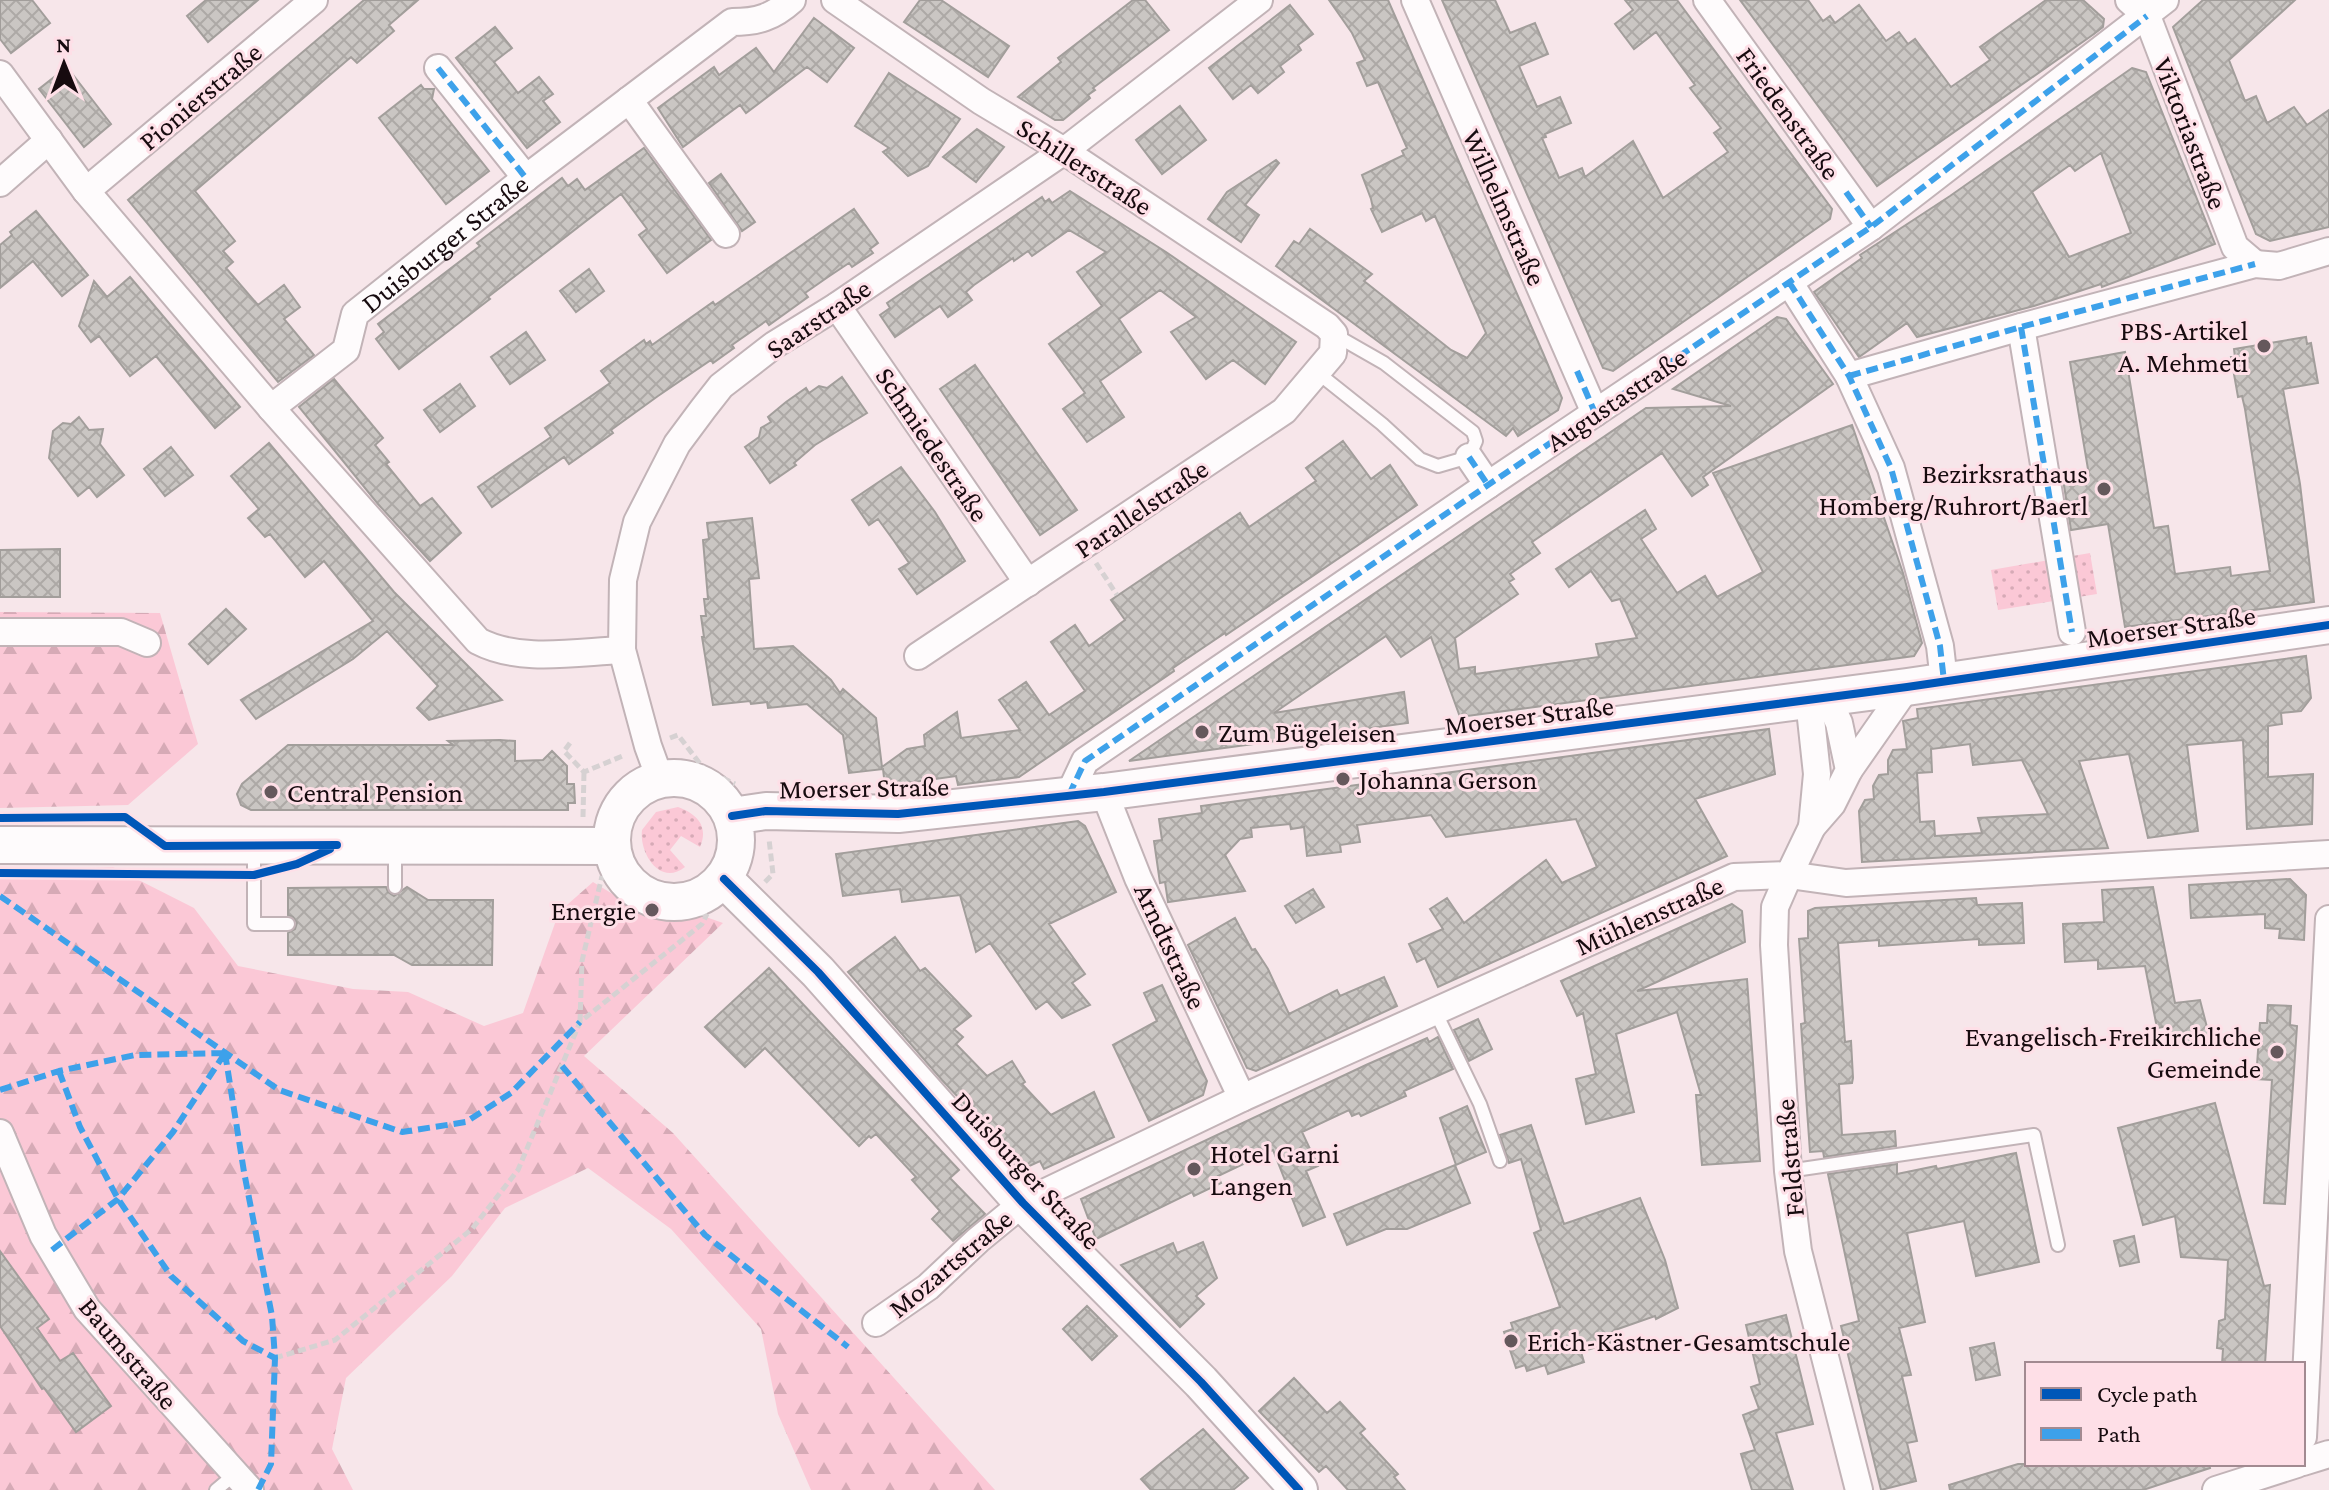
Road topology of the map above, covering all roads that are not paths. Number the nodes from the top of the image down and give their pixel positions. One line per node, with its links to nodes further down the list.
1 (314, 0): 15 (street, Pionierstraße)
2 (792, 0): 10 (street)
3 (835, 0): 12 (street, Schillerstraße)
4 (1259, 0): 12 (street, Saarstraße)
5 (1415, 0): 27 (street, Wilhelmstraße)
6 (1707, 0): 16 (street, Friedenstraße)
7 (2147, 5): 16 (street, Augustastraße); 19 (street, Viktoriastraße)
8 (438, 68): 13 (street, Duisburger Straße)
9 (0, 74): 11 (street)
10 (629, 100): 13 (street); 17 (street)
11 (49, 140): 14 (street); 15 (street)
12 (1064, 151): 21 (street, Saarstraße); 23 (street, Schillerstraße)
13 (526, 178): 26 (street, Duisburger Straße)
14 (0, 183)
15 (86, 191): 26 (street)
16 (1871, 227): 20 (street, Augustastraße)
17 (726, 234)
18 (2329, 251): 19 (street)
19 (2255, 264): 22 (street)
20 (1789, 282): 25 (street); 27 (street, Augustastraße)
21 (837, 306): 30 (street, Schmiedestraße); 35 (street, Saarstraße)
22 (2021, 327): 25 (street); 33 (street)
23 (1334, 334): 24 (street, Parallelstraße); 28 (lane)
24 (1318, 373): 28 (lane); 30 (street, Parallelstraße)
25 (1849, 376): 37 (street)
26 (271, 408): 35 (street)
27 (1595, 413): 29 (street, Augustastraße)
28 (1469, 457): 29 (street)
29 (1488, 485): 42 (street, Augustastraße)
30 (1028, 583): 36 (street, Parallelstraße)
31 (2329, 625): 37 (main road, Moerser Straße)
32 (0, 632): 34 (street)
33 (2072, 632)
34 (147, 643)
35 (622, 650): 41 (street, Saarstraße)
36 (918, 656)
37 (1944, 681): 38 (main road, Moerser Straße)
38 (1907, 687): 39 (main road, Moerser Straße); 40 (street, Feldstraße)
39 (1818, 699): 40 (street); 42 (main road, Moerser Straße); 44 (street, Feldstraße)
40 (1849, 770): 44 (street, Feldstraße)
41 (660, 779): 43 (main road); 49 (main road)
42 (1087, 794): 43 (main road, Moerser Straße); 56 (street, Arndtstraße)
43 (732, 816): 51 (main road)
44 (1812, 827): 50 (street, Feldstraße)
45 (0, 845): 47 (main road)
46 (394, 845): 47 (main road); 49 (main road); 52 (lane)
47 (254, 846): 54 (lane)
48 (2329, 854): 50 (street, Mühlenstraße)
49 (598, 855): 51 (main road)
50 (1789, 875): 55 (street, Mühlenstraße); 60 (street, Feldstraße)
51 (724, 879): 61 (main road, Duisburger Straße)
52 (395, 887)
53 (2329, 919): 57 (street)
54 (288, 924)
55 (1435, 1011): 56 (street, Mühlenstraße); 59 (lane)
56 (1242, 1098): 61 (street, Mühlenstraße)
57 (2324, 1115): 64 (street)
58 (0, 1133): 68 (street, Baumstraße)
59 (1500, 1161)
60 (1788, 1171): 62 (lane); 70 (street, Feldstraße)
61 (1023, 1203): 63 (street, Mozartstraße); 69 (main road, Duisburger Straße)
62 (2058, 1245)
63 (876, 1323)
64 (2305, 1406)
65 (2329, 1454): 66 (street)
66 (2305, 1461)
67 (2291, 1466): 71 (street)
68 (234, 1485)
69 (1299, 1490)
70 (1859, 1490)
71 (2216, 1490)

